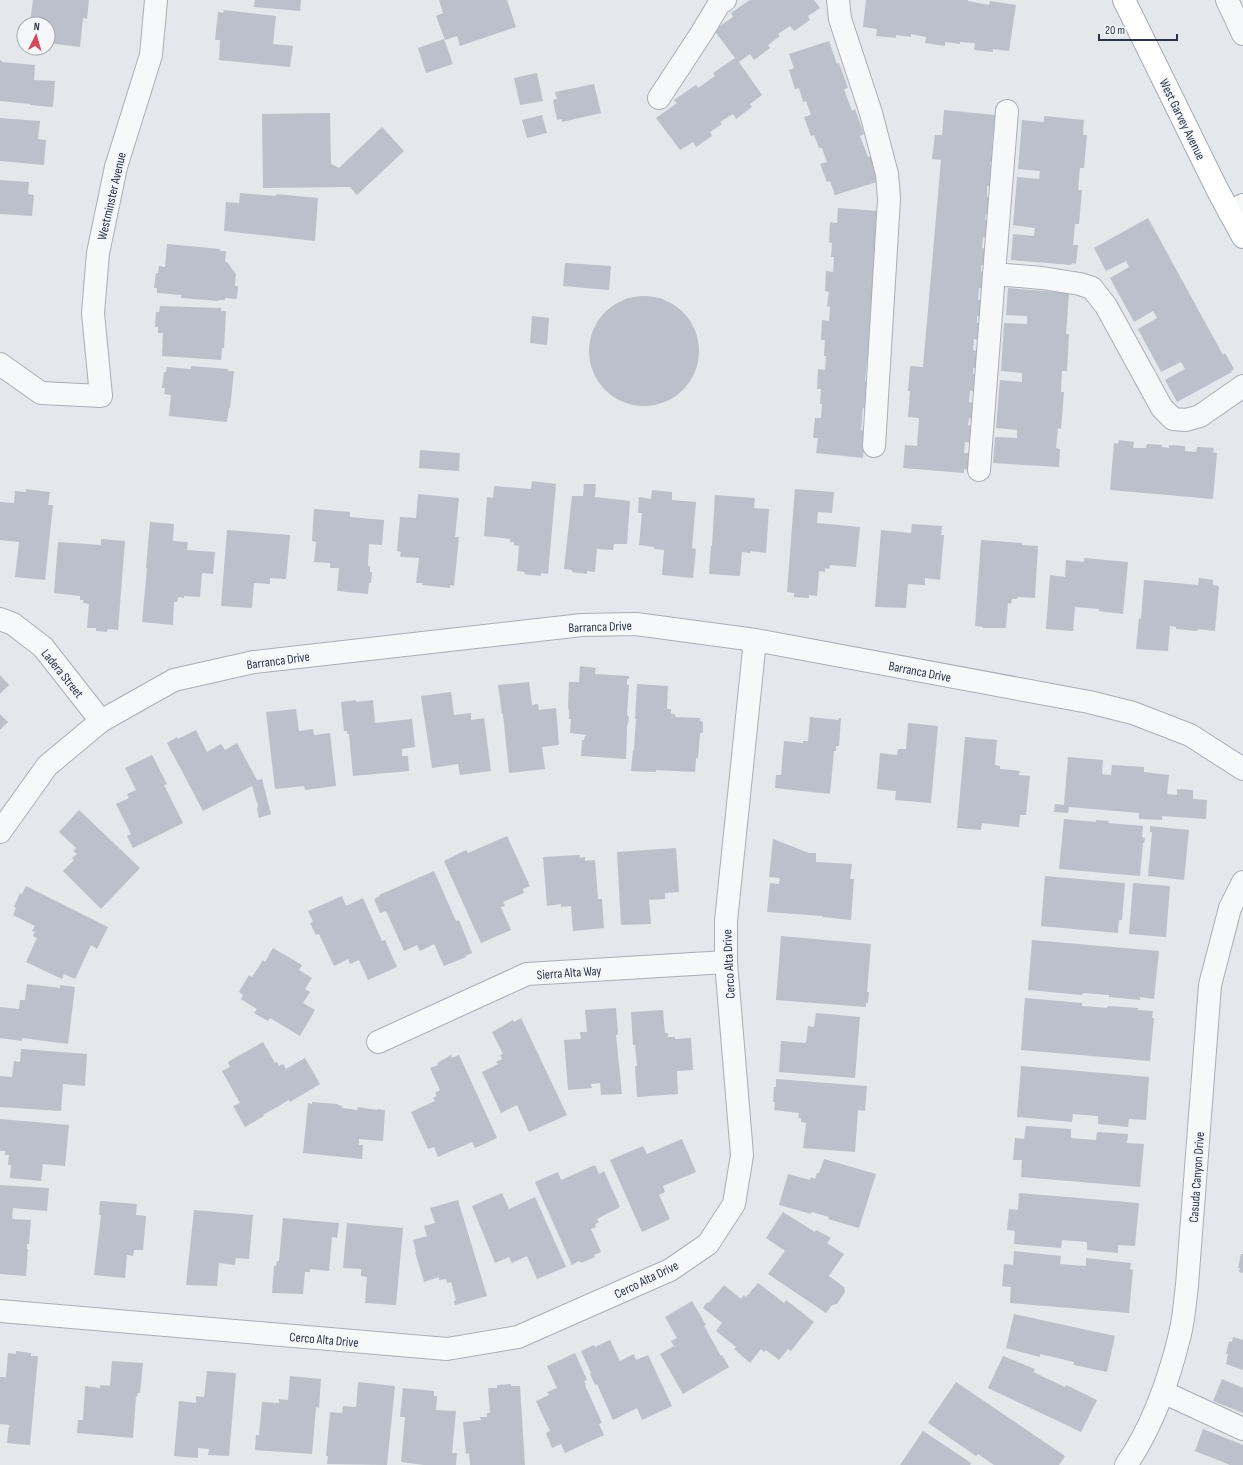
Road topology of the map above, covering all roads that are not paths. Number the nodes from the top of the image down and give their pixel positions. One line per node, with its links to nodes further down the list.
1 (156, 0): 12 (street, Westminster Avenue)
2 (725, 0): 7 (street)
3 (838, 0): 14 (street)
4 (1124, 0): 9 (main road, West Garvey Avenue)
5 (1227, 0): 6 (street)
6 (1243, 34)
7 (659, 98)
8 (1007, 111): 11 (street)
9 (1236, 209): 10 (main road, West Garvey Avenue)
10 (1243, 238)
11 (994, 274): 13 (street); 15 (street)
12 (0, 364)
13 (1243, 386)
14 (874, 446)
15 (979, 470)
16 (0, 619): 18 (street, Ladera Street)
17 (755, 640): 18 (street, Barranca Drive); 19 (street, Barranca Drive); 22 (street, Cerco Alta Drive)
18 (101, 721): 20 (street, Barranca Drive)
19 (1243, 769)
20 (0, 832)
21 (1243, 882): 25 (street, Casuda Canyon Drive)
22 (726, 962): 23 (street, Sierra Alta Way); 24 (street, Cerco Alta Drive)
23 (378, 1042)
24 (0, 1311)
25 (1163, 1392): 26 (street); 27 (street, Casuda Canyon Drive)
26 (1243, 1430)
27 (1134, 1462)

